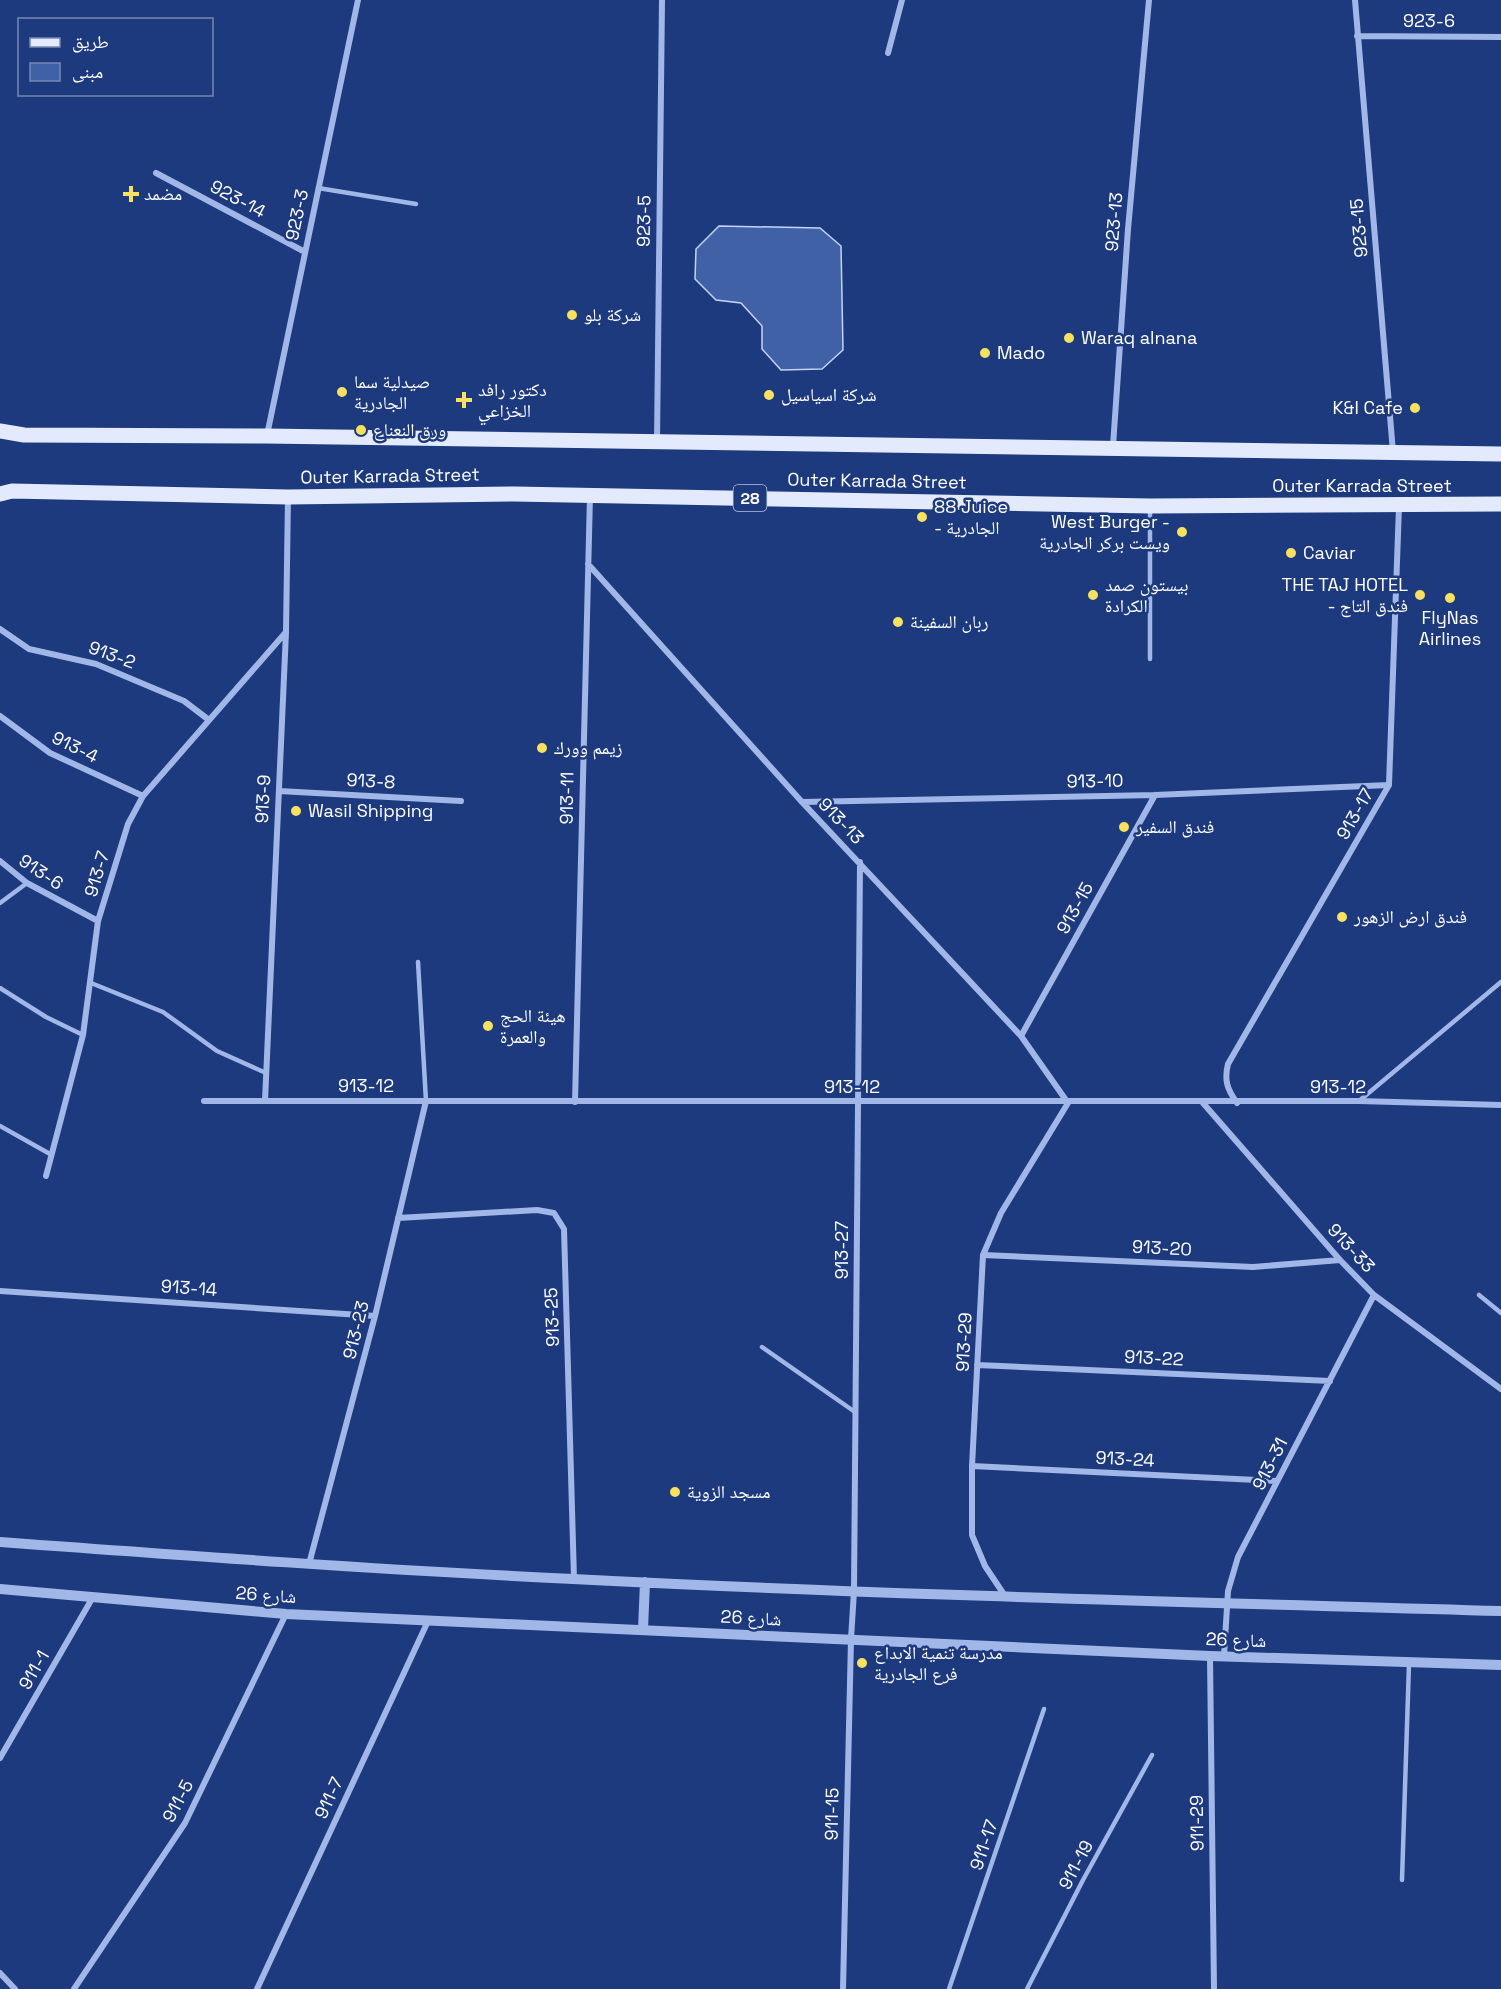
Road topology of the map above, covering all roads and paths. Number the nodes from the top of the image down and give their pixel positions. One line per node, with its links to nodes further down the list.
1 (358, 0): 10 (street, 923-3)
2 (662, 0): 15 (street, 923-5)
3 (902, 0): 8 (street)
4 (1149, 0): 16 (street, 923-13)
5 (1355, 0): 6 (street, 923-15)
6 (1358, 36): 7 (street, 923-6); 17 (street, 923-15)
7 (1501, 36)
8 (888, 53)
9 (156, 173): 12 (street, 923-14)
10 (318, 188): 11 (lane); 12 (street, 923-3)
11 (416, 204)
12 (305, 252): 14 (street, 923-3)
13 (0, 431): 14 (main road, Outer Karrada Street)
14 (266, 436): 15 (main road, Outer Karrada Street)
15 (657, 442): 16 (main road, Outer Karrada Street)
16 (1113, 447): 17 (main road, Outer Karrada Street)
17 (1393, 453): 18 (main road, Outer Karrada Street)
18 (1501, 454)
19 (0, 494): 21 (main road, Outer Karrada Street / 28)
20 (590, 495): 21 (main road, Outer Karrada Street / 28); 24 (main road, Outer Karrada Street / 28); 25 (street, 913-11)
21 (288, 497): 27 (street, 913-9)
22 (1501, 504): 23 (main road, Outer Karrada Street / 28)
23 (1399, 505): 24 (main road, Outer Karrada Street / 28); 31 (street, 913-17)
24 (1150, 506): 28 (lane)
25 (588, 564): 36 (street, 913-13); 53 (street, 913-11)
26 (0, 629): 30 (street, 913-2)
27 (286, 632): 30 (street, 913-7); 32 (street, 913-9)
28 (1150, 659)
29 (0, 716): 34 (street, 913-4)
30 (209, 720): 34 (street, 913-7)
31 (1389, 785): 33 (street, 913-10); 57 (street, 913-17)
32 (279, 791): 35 (street, 913-8); 48 (street, 913-9)
33 (1155, 795): 36 (street, 913-10); 47 (street, 913-15)
34 (143, 796): 41 (street, 913-7)
35 (461, 801)
36 (802, 802): 38 (street, 913-13)
37 (0, 861): 39 (street, 913-6)
38 (860, 862): 47 (street, 913-13); 54 (street, 913-27)
39 (27, 883): 40 (lane); 41 (street, 913-6)
40 (0, 903)
41 (98, 921): 44 (street, 913-7)
42 (418, 962): 51 (lane)
43 (1501, 982): 52 (lane)
44 (91, 984): 46 (street, 913-7); 48 (lane)
45 (0, 988): 46 (lane)
46 (83, 1035): 60 (street, 913-7)
47 (1021, 1036): 55 (street, 913-13)
48 (266, 1073): 50 (street, 913-9)
49 (204, 1101): 50 (street, 913-12)
50 (265, 1101): 51 (street, 913-12)
51 (426, 1101): 53 (street, 913-12); 62 (street, 913-23)
52 (1359, 1101): 57 (street, 913-12); 58 (street, 913-12)
53 (575, 1102): 54 (street, 913-12)
54 (858, 1102): 55 (street, 913-12); 74 (street, 913-27)
55 (1068, 1103): 56 (street, 913-12); 63 (street, 913-29)
56 (1203, 1103): 57 (street, 913-12); 64 (street, 913-33)
57 (1237, 1103)
58 (1501, 1105)
59 (0, 1126): 60 (lane)
60 (50, 1154): 61 (street, 913-7)
61 (46, 1176)
62 (398, 1218): 69 (street, 913-23); 79 (street, 913-25)
63 (983, 1255): 64 (street, 913-20); 71 (street, 913-29)
64 (1340, 1260): 66 (street, 913-33)
65 (0, 1291): 69 (street, 913-14)
66 (1374, 1295): 72 (street, 913-31); 73 (street, 913-33)
67 (1479, 1295): 68 (lane)
68 (1501, 1313)
69 (375, 1316): 78 (street, 913-23)
70 (762, 1347): 74 (lane)
71 (977, 1365): 72 (street, 913-22); 75 (street, 913-29)
72 (1330, 1381): 76 (street, 913-31)
73 (1501, 1389)
74 (855, 1412): 82 (street, 913-27)
75 (972, 1466): 76 (street, 913-24); 84 (street, 913-29)
76 (1277, 1481): 85 (street, 913-31)
77 (0, 1542): 78 (street, شارع 26)
78 (309, 1564): 79 (street, شارع 26)
79 (574, 1579): 80 (street, شارع 26)
80 (645, 1582): 82 (street, شارع 26); 89 (street)
81 (0, 1588): 83 (street, شارع 26)
82 (854, 1591): 84 (street, شارع 26); 90 (street, 913-27)
83 (93, 1596): 87 (street, شارع 26); 97 (street, 911-1)
84 (1005, 1596): 85 (street, شارع 26)
85 (1227, 1603): 86 (street, شارع 26); 92 (street, 913-31)
86 (1501, 1611)
87 (286, 1614): 88 (street, شارع 26); 101 (street, 911-5)
88 (429, 1619): 89 (street, شارع 26); 102 (street, 911-7)
89 (644, 1629): 90 (street, شارع 26)
90 (850, 1639): 91 (street, شارع 26); 103 (street, 911-15)
91 (1210, 1656): 92 (street, شارع 26); 106 (street, 911-29)
92 (1224, 1656): 93 (street, شارع 26)
93 (1409, 1662): 94 (street, شارع 26); 98 (lane)
94 (1501, 1665)
95 (1044, 1709): 104 (lane, 911-17)
96 (1152, 1755): 105 (lane, 911-19)
97 (0, 1758)
98 (1402, 1880)
99 (0, 1973): 100 (street)
100 (10, 1987)
101 (74, 1989)
102 (257, 1989)
103 (843, 1989)
104 (949, 1989)
105 (1027, 1989)
106 (1214, 1989)

